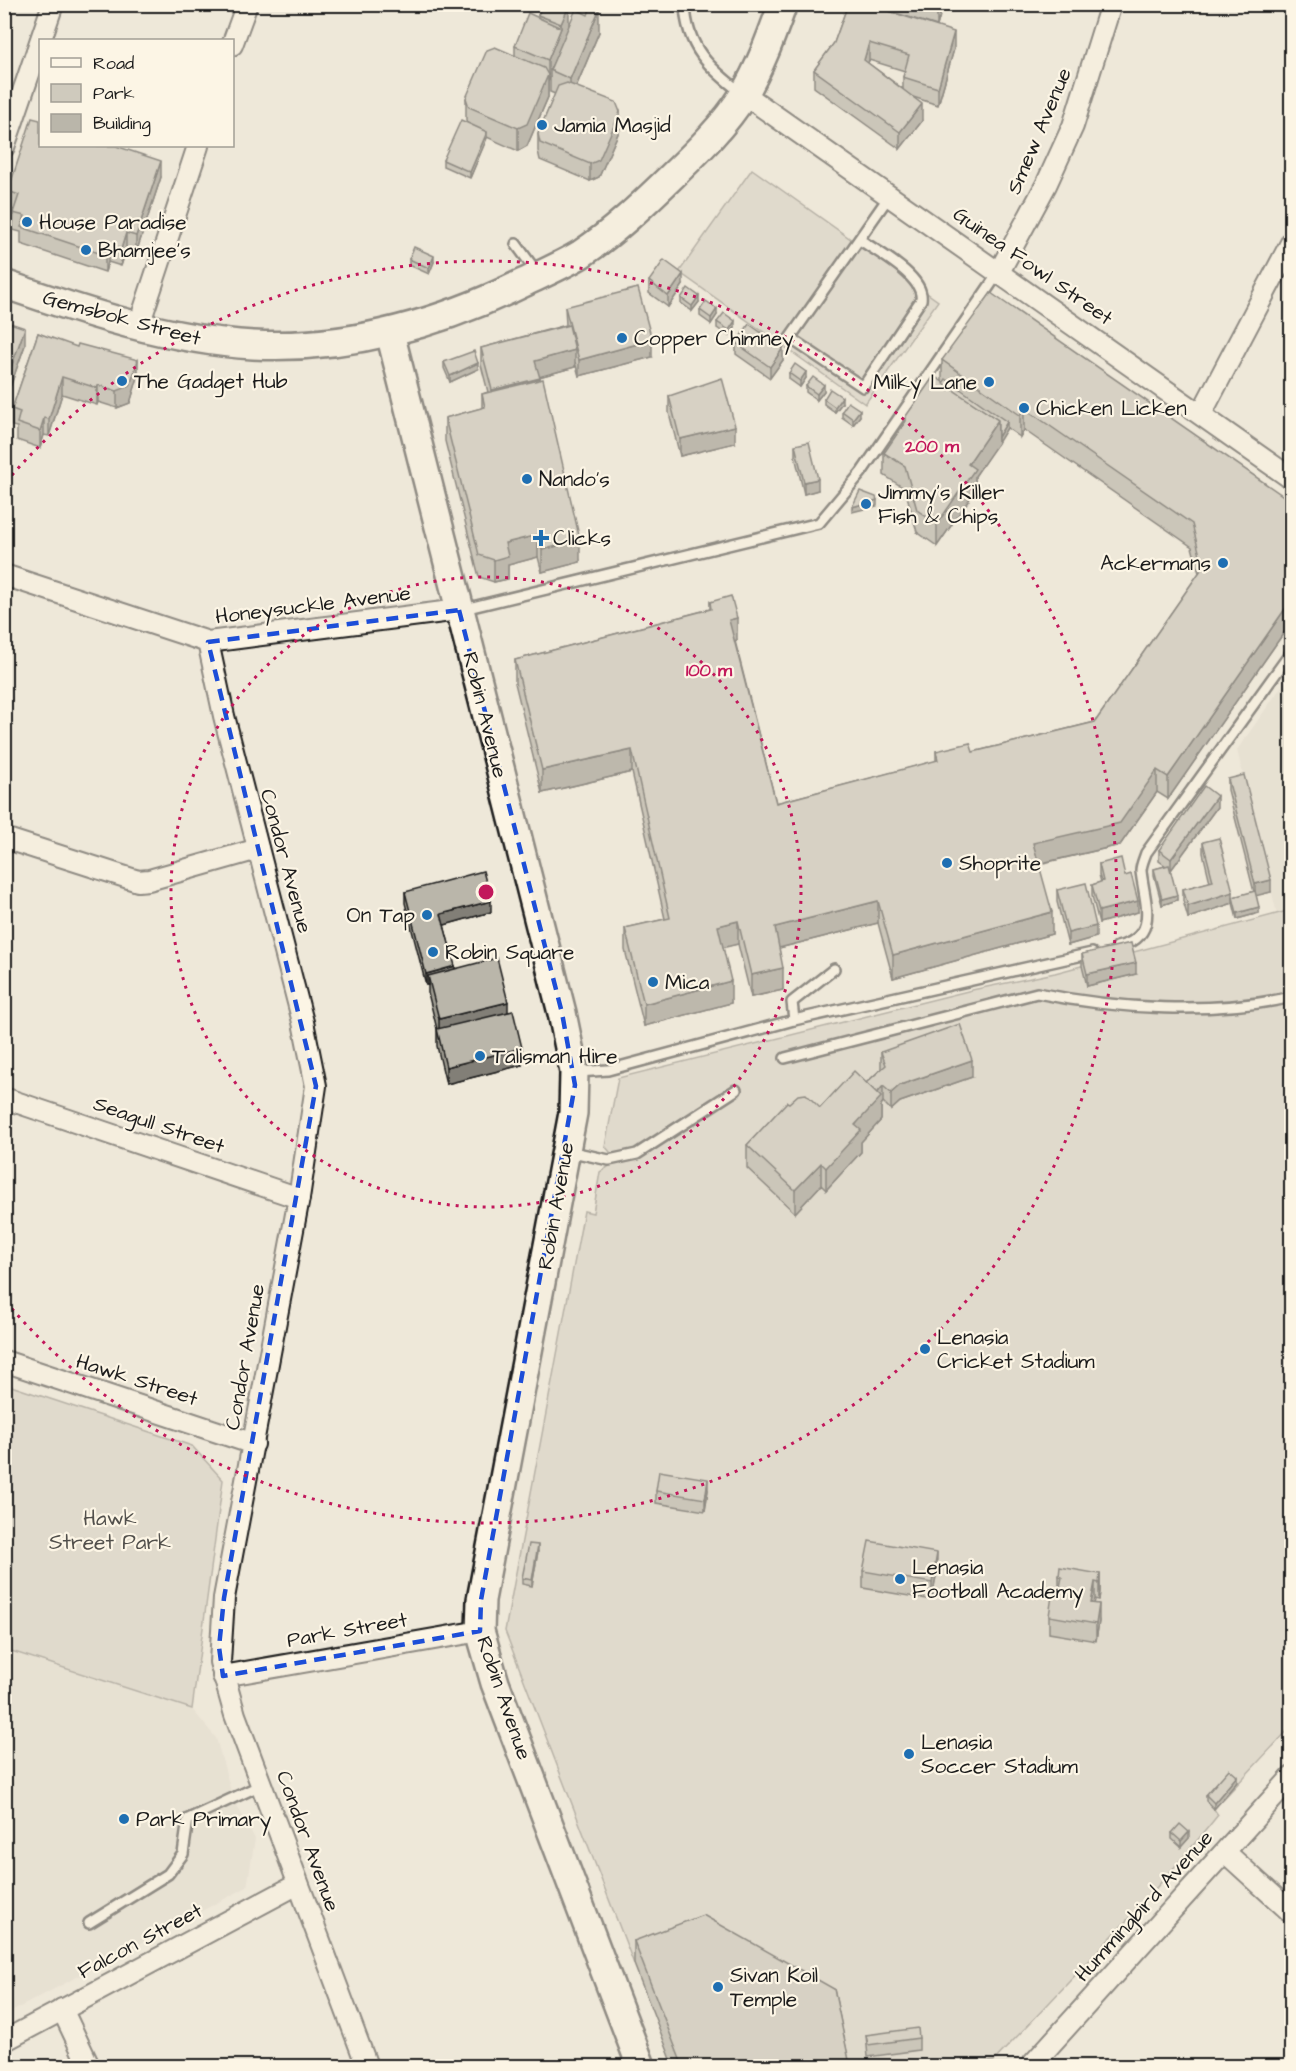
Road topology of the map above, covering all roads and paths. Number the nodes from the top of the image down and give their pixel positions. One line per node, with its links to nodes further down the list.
1 (53, 4): 6 (street)
2 (247, 4): 7 (street)
3 (685, 4): 9 (lane)
4 (783, 4): 9 (street, Gemsbok Street)
5 (1110, 4): 16 (street, Smew Avenue)
6 (41, 39)
7 (234, 40)
8 (39, 45): 10 (street)
9 (744, 94): 12 (street, Guinea Fowl Street); 17 (street, Gemsbok Street)
10 (4, 147)
11 (198, 147): 19 (street)
12 (890, 195): 13 (lane); 16 (street, Guinea Fowl Street)
13 (860, 240): 13 (lane)
14 (1292, 241): 21 (street)
15 (516, 244): 17 (lane)
16 (999, 272): 21 (street, Guinea Fowl Street); 24 (lane)
17 (539, 276): 20 (street, Gemsbok Street)
18 (4, 284): 19 (street, Gemsbok Street)
19 (139, 325): 20 (street, Gemsbok Street)
20 (390, 333): 24 (street, Robin Avenue)
21 (1201, 414): 22 (street, Guinea Fowl Street)
22 (1292, 480)
23 (4, 575): 25 (street, Honeysuckle Avenue)
24 (459, 610): 25 (street, Honeysuckle Avenue); 33 (street, Robin Avenue)
25 (208, 642): 28 (street, Condor Avenue)
26 (1292, 651): 31 (lane)
27 (4, 838): 28 (street)
28 (258, 849): 37 (street, Condor Avenue)
29 (834, 969): 31 (lane)
30 (1292, 997): 32 (lane)
31 (794, 1020): 33 (lane)
32 (786, 1058)
33 (574, 1072): 36 (street, Robin Avenue)
34 (736, 1090): 36 (lane)
35 (4, 1098): 37 (street, Seagull Street)
36 (566, 1150): 40 (street, Robin Avenue)
37 (299, 1198): 39 (street, Condor Avenue)
38 (4, 1361): 39 (street, Hawk Street)
39 (254, 1444): 41 (street, Condor Avenue)
40 (480, 1631): 41 (street, Park Street); 52 (street, Robin Avenue)
41 (223, 1677): 43 (street, Condor Avenue)
42 (1292, 1777): 44 (street, Hummingbird Avenue)
43 (261, 1785): 45 (street, Condor Avenue); 47 (lane)
44 (1225, 1852): 46 (street); 53 (street, Hummingbird Avenue)
45 (298, 1884): 48 (street, Falcon Street); 51 (street, Condor Avenue)
46 (1292, 1913)
47 (89, 1923)
48 (62, 2009): 49 (street, Falcon Street); 50 (street)
49 (4, 2041)
50 (89, 2067)
51 (367, 2067)
52 (641, 2067)
53 (1031, 2067)

